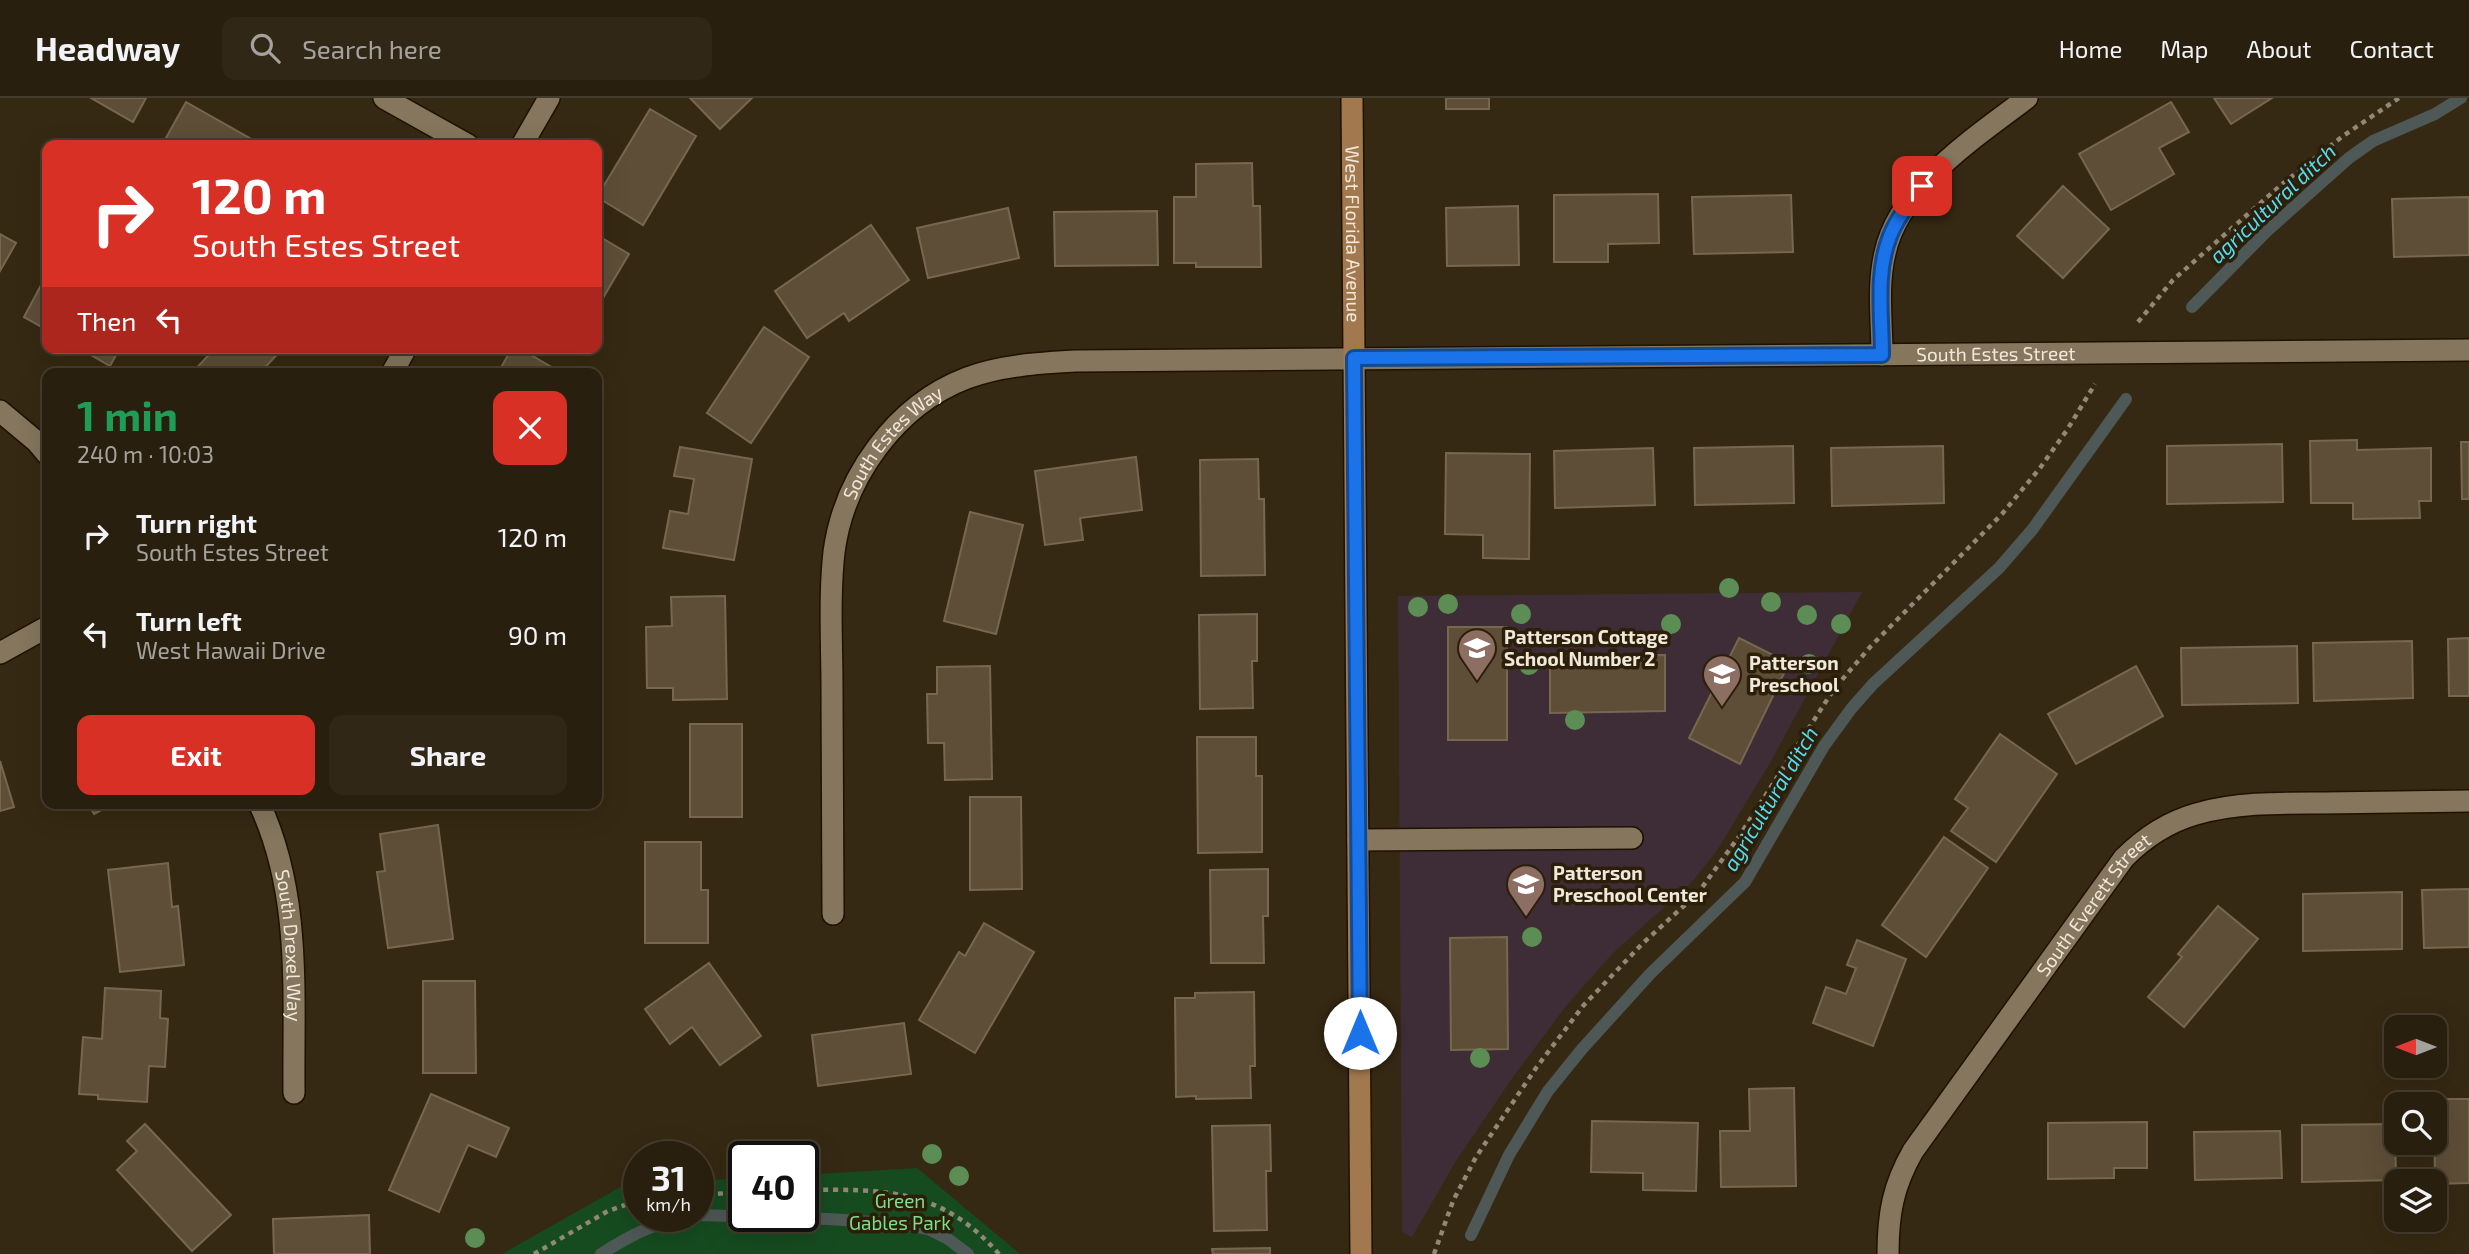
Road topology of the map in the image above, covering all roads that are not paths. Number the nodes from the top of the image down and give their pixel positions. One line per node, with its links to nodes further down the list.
1 (384, 98): 5 (street)
2 (549, 98): 6 (street)
3 (1352, 98): 9 (street, West Florida Avenue)
4 (2027, 98): 8 (street)
5 (459, 140)
6 (525, 140)
7 (2469, 351): 8 (street, South Estes Street)
8 (1882, 355): 9 (street, South Estes Street)
9 (1354, 358): 17 (street, West Florida Avenue); 18 (street, South Estes Way)
10 (0, 411): 11 (street)
11 (42, 448)
12 (42, 630): 13 (street)
13 (0, 653)
14 (2469, 801): 21 (street, South Everett Street)
15 (262, 809): 19 (street, South Drexel Way)
16 (1632, 838): 17 (street)
17 (1358, 840): 20 (street, West Florida Avenue)
18 (833, 914)
19 (294, 1093)
20 (1362, 1254)
21 (1888, 1254)

